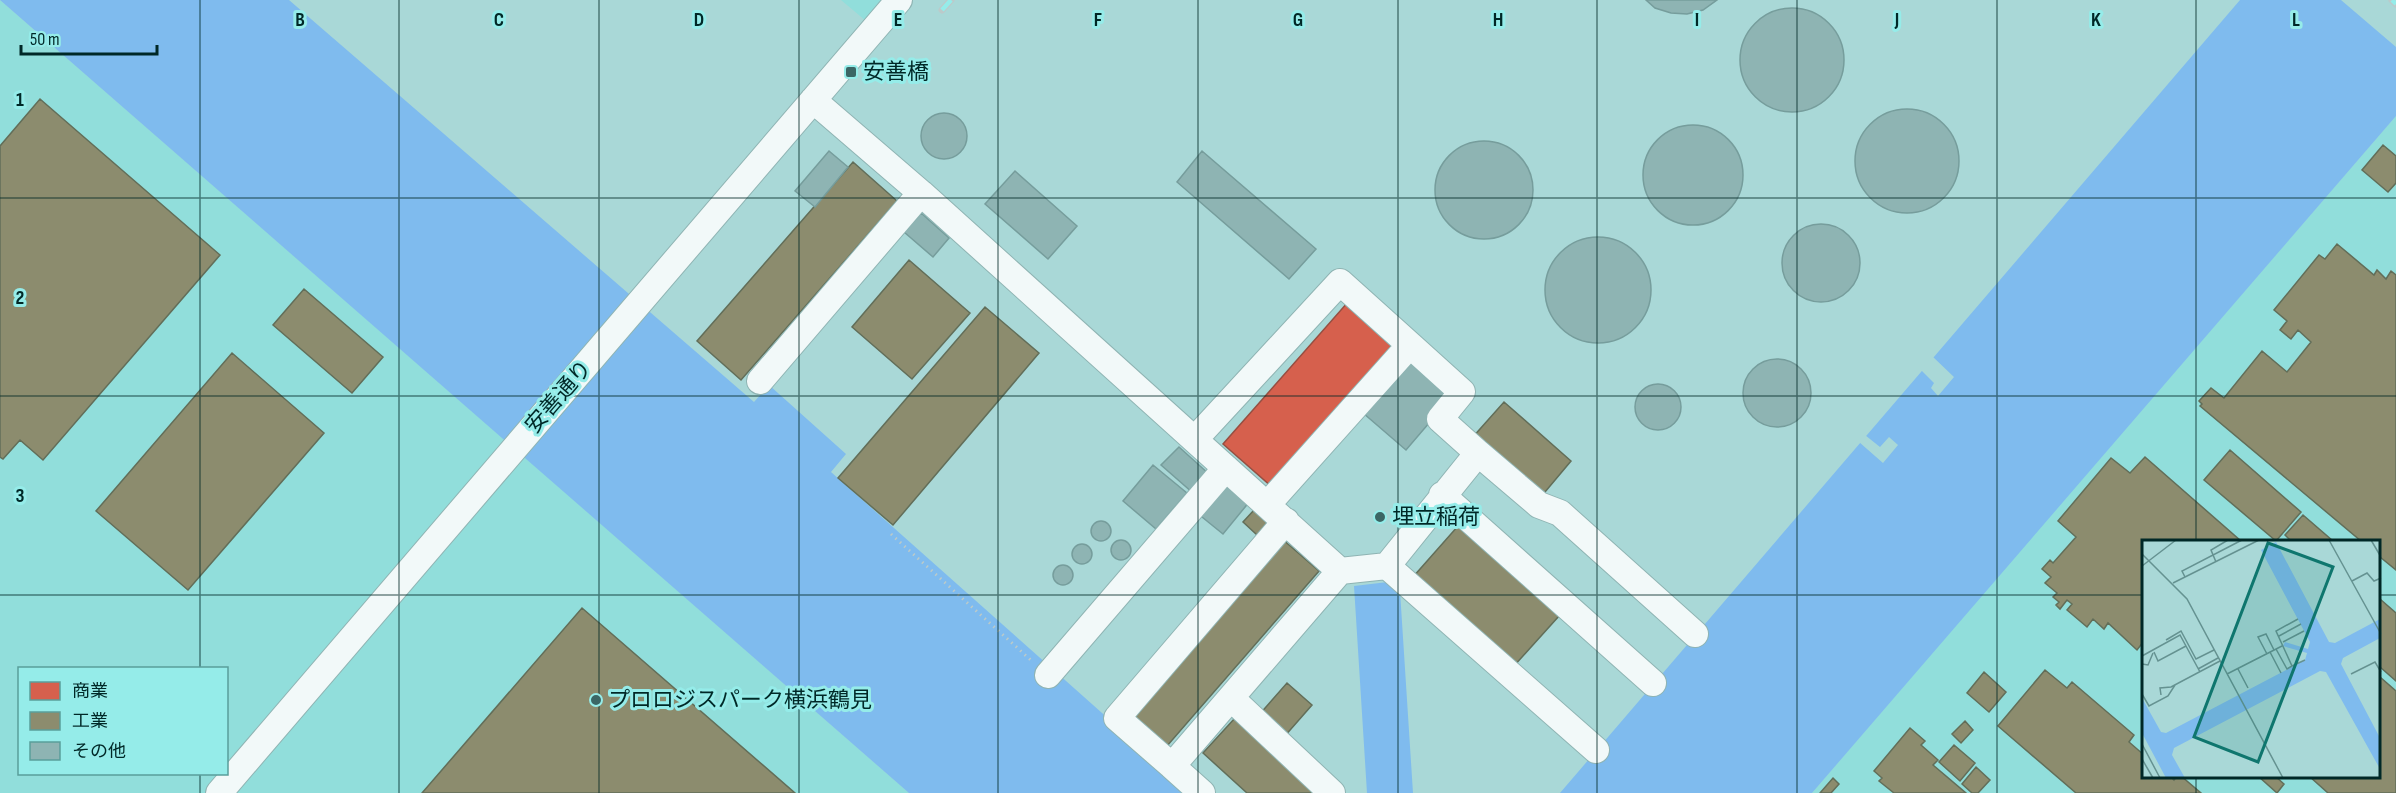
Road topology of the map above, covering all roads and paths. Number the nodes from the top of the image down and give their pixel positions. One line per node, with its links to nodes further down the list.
1 (899, 0): 2 (street, 安善通り)
2 (813, 100): 3 (street); 20 (street, 安善通り)
3 (921, 193): 5 (street); 6 (street)
4 (1410, 345): 6 (street); 7 (street); 10 (street)
5 (760, 381)
6 (1195, 440): 8 (street)
7 (1478, 453): 9 (street); 14 (street)
8 (1226, 468): 10 (street); 15 (street)
9 (1442, 495): 12 (street); 16 (street)
10 (1276, 513): 13 (street); 19 (street)
11 (891, 534): 15 (path)
12 (1387, 566): 13 (street); 18 (street)
13 (1340, 571): 17 (street)
14 (1695, 634)
15 (1048, 675)
16 (1653, 683)
17 (1232, 699): 19 (street); 22 (street)
18 (1596, 750)
19 (1172, 766): 21 (street)
20 (219, 793)
21 (1202, 793)
22 (1332, 793)

